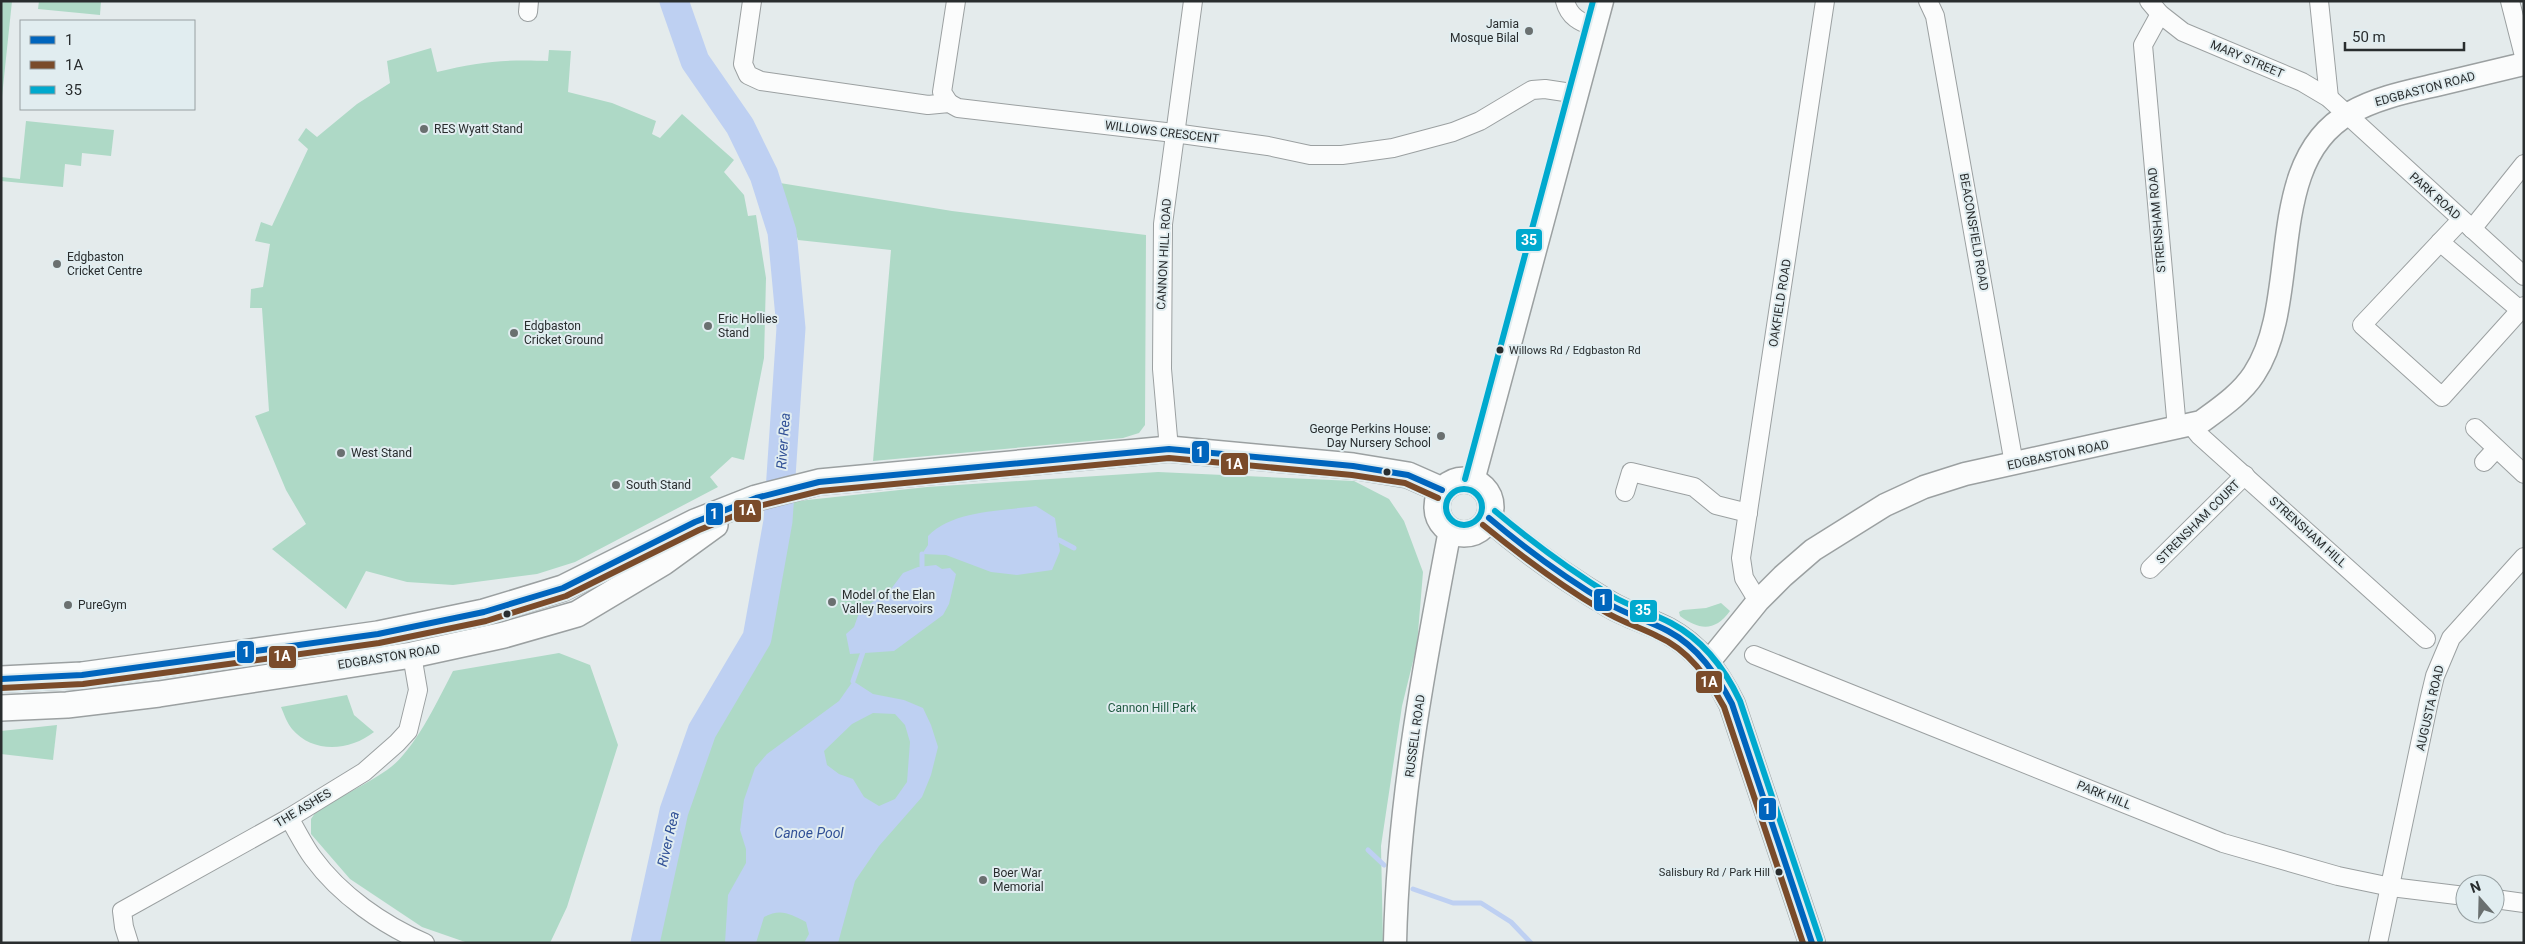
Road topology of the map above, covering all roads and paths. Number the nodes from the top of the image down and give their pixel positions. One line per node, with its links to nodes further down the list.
1 (752, 1): 16 (street, WILLOWS CRESCENT)
2 (956, 1): 16 (street)
3 (1193, 1): 18 (street, CANNON HILL ROAD)
4 (1565, 1): 11 (street)
5 (1602, 1): 11 (street)
6 (1825, 1): 36 (street, OAKFIELD ROAD)
7 (1928, 1): 29 (street, BEACONSFIELD ROAD)
8 (2319, 1): 15 (street)
9 (2510, 1): 12 (street)
10 (2154, 8): 15 (street, MARY STREET); 24 (street, STRENSHAM ROAD)
11 (1594, 28): 14 (street)
12 (2524, 56)
13 (2524, 64): 17 (street, EDGBASTON ROAD)
14 (1578, 94): 18 (street, WILLOWS CRESCENT); 32 (street)
15 (2329, 98): 17 (street, MARY STREET)
16 (949, 103): 18 (street, WILLOWS CRESCENT)
17 (2348, 114): 20 (street, PARK ROAD); 24 (street, EDGBASTON ROAD)
18 (1174, 133): 26 (street, CANNON HILL ROAD)
19 (2524, 164): 20 (street)
20 (2467, 224): 21 (street); 22 (street, PARK ROAD)
21 (2440, 242): 23 (street); 23 (street)
22 (2524, 276)
23 (2522, 308)
24 (2184, 427): 29 (street, EDGBASTON ROAD); 31 (street, STRENSHAM HILL)
25 (2475, 428): 27 (street)
26 (1169, 449): 33 (main road, EDGBASTON ROAD); 35 (main road, EDGBASTON ROAD)
27 (2496, 449): 28 (street); 30 (street)
28 (2484, 462)
29 (2014, 464): 42 (street, EDGBASTON ROAD)
30 (2524, 474)
31 (2245, 475): 40 (street, STRENSHAM COURT); 45 (street, STRENSHAM HILL)
32 (1473, 481): 33 (main road); 37 (main road)
33 (1442, 490): 38 (main road)
34 (1625, 492): 36 (street)
35 (749, 501): 41 (main road, EDGBASTON ROAD); 43 (main road, EDGBASTON ROAD)
36 (1748, 513): 42 (street, OAKFIELD ROAD)
37 (1489, 518): 38 (main road); 49 (main road)
38 (1450, 530): 60 (street, RUSSELL ROAD)
39 (2524, 557): 54 (street, AUGUSTA ROAD)
40 (2150, 569)
41 (563, 588): 43 (main road); 44 (main road, EDGBASTON ROAD)
42 (1758, 601): 49 (street, EDGBASTON ROAD)
43 (577, 614): 47 (main road, EDGBASTON ROAD)
44 (406, 629): 46 (main road, EDGBASTON ROAD); 47 (main road)
45 (2426, 639)
46 (242, 653): 50 (main road, EDGBASTON ROAD); 51 (main road)
47 (412, 655): 51 (main road, EDGBASTON ROAD); 53 (street, THE ASHES)
48 (1754, 655): 54 (street, PARK HILL)
49 (1707, 664): 61 (main road)
50 (1, 679)
51 (248, 681): 52 (main road, EDGBASTON ROAD)
52 (1, 708)
53 (289, 818): 58 (street, THE ASHES); 59 (street)
54 (2391, 887): 55 (street, PARK HILL); 62 (street, AUGUSTA ROAD)
55 (2455, 895)
56 (2505, 901): 57 (street)
57 (2524, 903)
58 (129, 943)
59 (426, 943)
60 (1395, 943)
61 (1812, 943)
62 (2378, 943)

